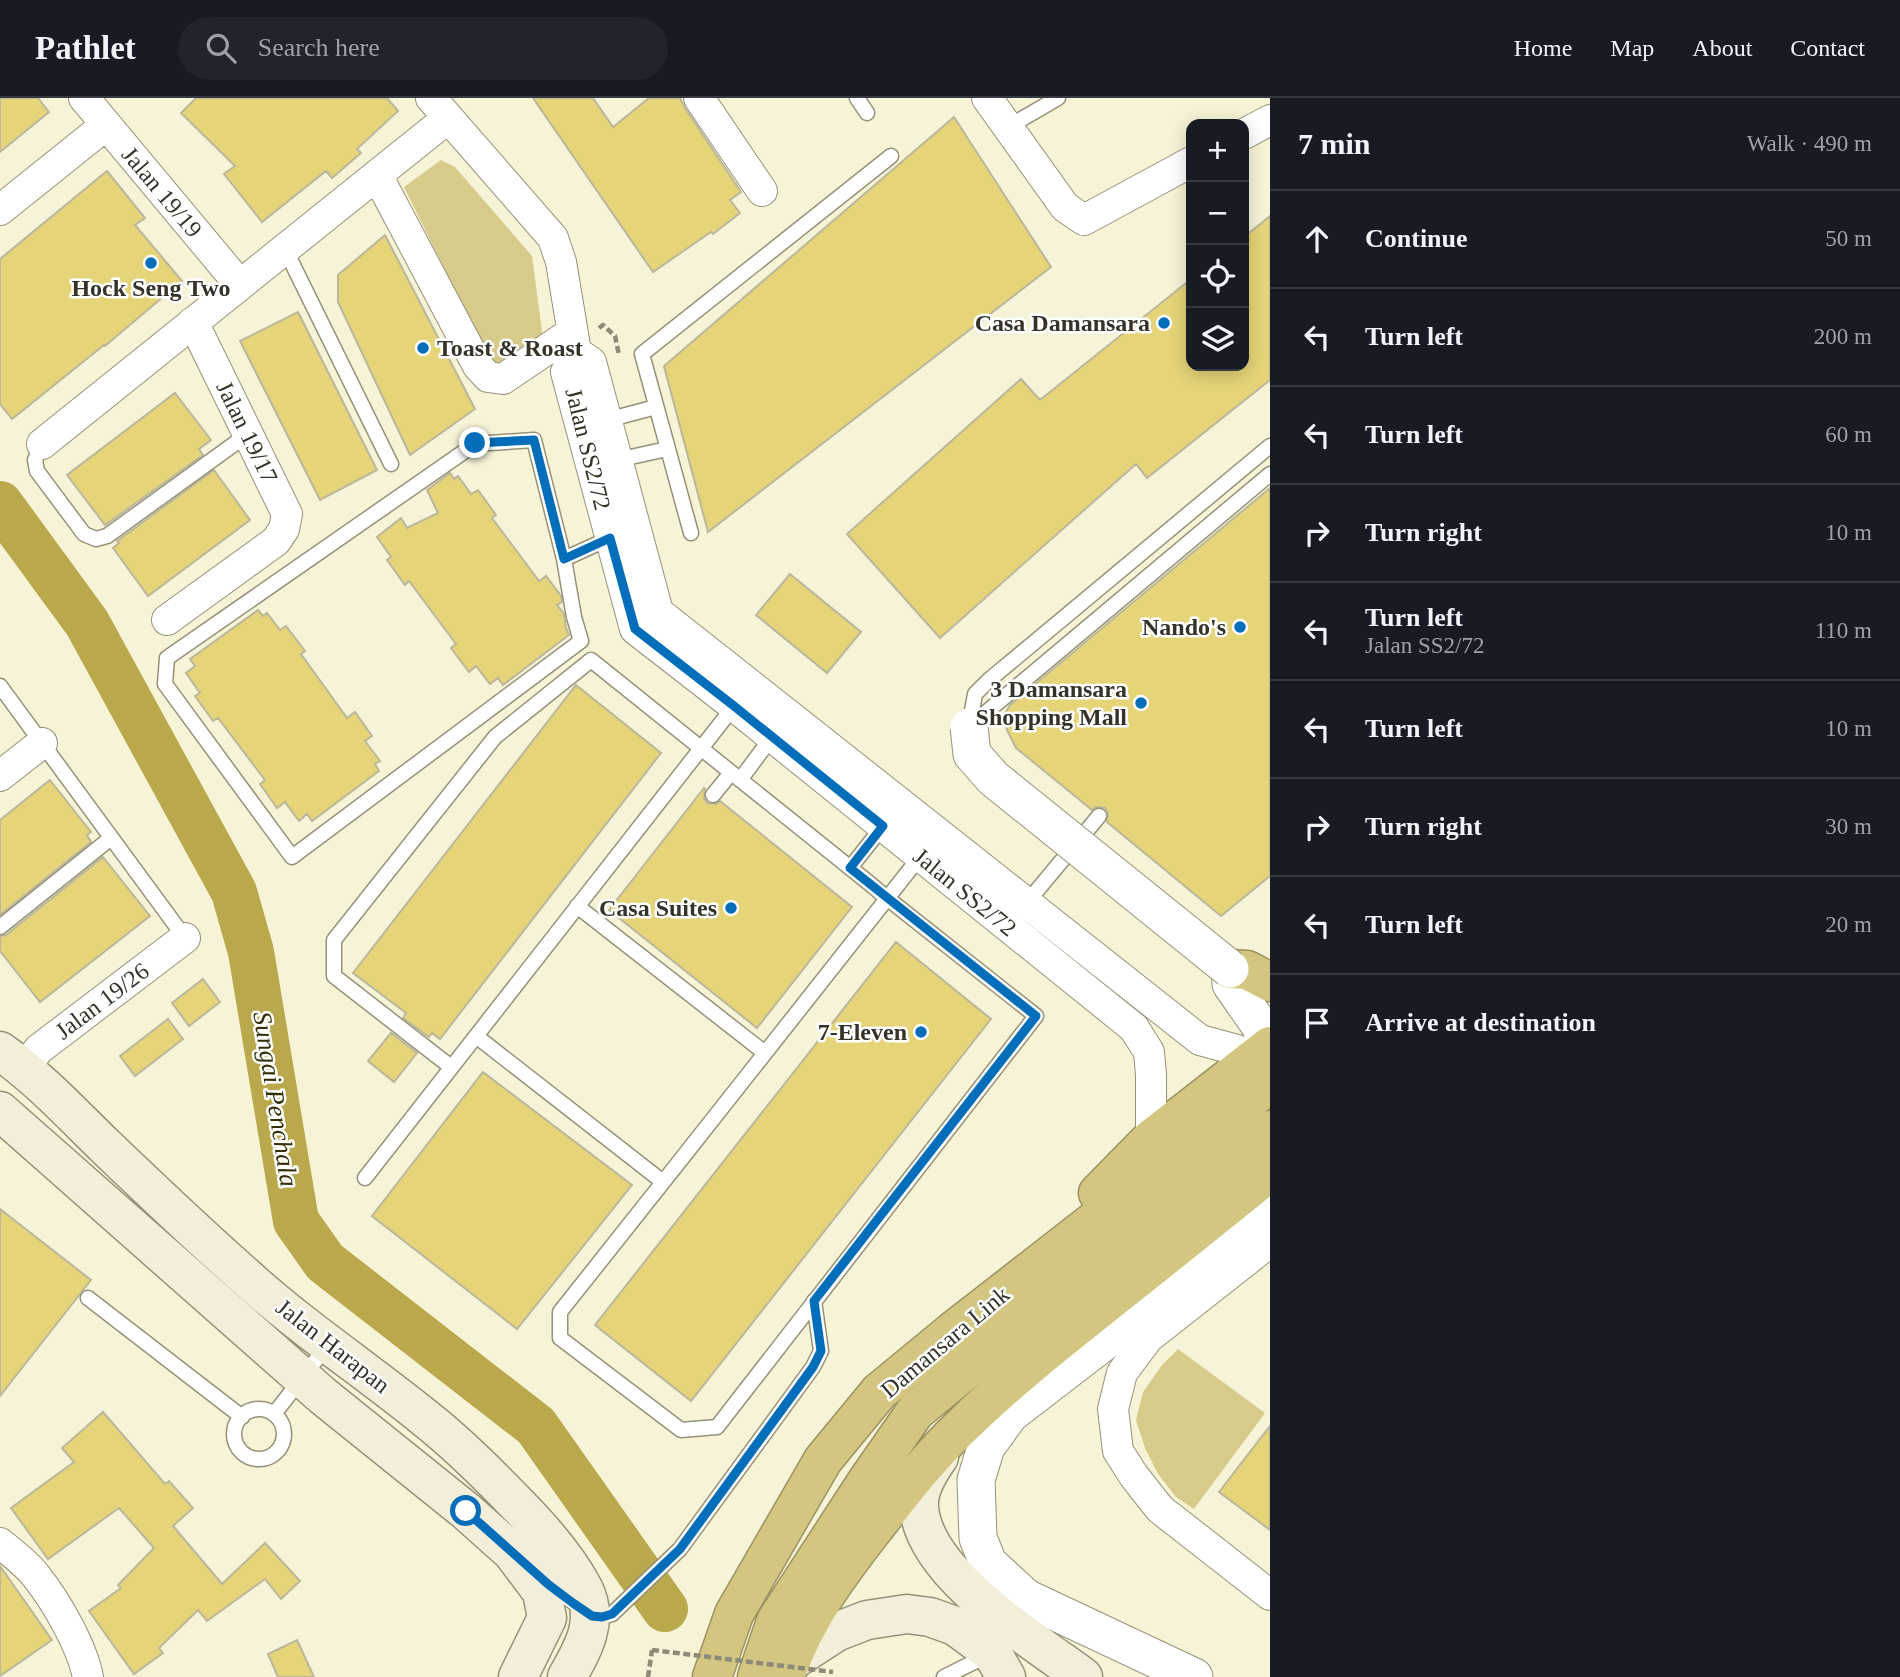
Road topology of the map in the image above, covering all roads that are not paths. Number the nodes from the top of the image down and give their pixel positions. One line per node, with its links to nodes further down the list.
1 (84, 98): 9 (street, Jalan 19/19)
2 (699, 98): 15 (street)
3 (857, 98): 7 (lane)
4 (987, 98): 10 (street)
5 (1058, 98): 10 (lane)
6 (440, 108): 14 (street); 20 (street, Jalan SS2/72)
7 (867, 113)
8 (1270, 120): 11 (street)
9 (106, 125): 16 (street); 18 (street, Jalan 19/19)
10 (1008, 127): 13 (street)
11 (1249, 131)
12 (891, 156): 21 (lane)
13 (1186, 165)
14 (377, 175): 17 (street); 20 (street)
15 (762, 191)
16 (0, 210)
17 (285, 249): 18 (street); 28 (lane)
18 (240, 285): 19 (street)
19 (193, 323): 23 (street, Jalan 19/17); 24 (street)
20 (573, 343): 22 (street, Jalan SS2/72)
21 (656, 407): 22 (lane); 26 (lane)
22 (594, 424): 27 (street, Jalan SS2/72); 30 (street, Jalan SS2/72)
23 (248, 433): 24 (lane); 33 (street, Jalan 19/17)
24 (42, 444)
25 (1270, 446): 36 (lane)
26 (667, 449): 27 (lane); 31 (lane)
27 (617, 460): 30 (street, Jalan SS2/72)
28 (391, 464)
29 (1270, 474): 36 (lane)
30 (623, 533): 32 (lane); 35 (street, Jalan SS2/72)
31 (691, 533)
32 (564, 559): 32 (lane)
33 (167, 620)
34 (0, 686): 38 (lane)
35 (742, 696): 37 (street, Jalan SS2/72); 39 (lane); 43 (street, Jalan SS2/72)
36 (969, 727): 54 (street, bridge)
37 (772, 737): 41 (lane); 43 (street, Jalan SS2/72)
38 (42, 743): 40 (street); 45 (lane)
39 (701, 748): 41 (lane); 50 (lane); 59 (lane)
40 (0, 776)
41 (735, 776): 42 (lane); 47 (lane)
42 (713, 796)
43 (892, 815): 46 (street, Jalan SS2/72); 47 (lane)
44 (1099, 816): 49 (lane)
45 (111, 838): 52 (lane); 53 (lane)
46 (929, 845): 48 (lane); 49 (street, Jalan SS2/72); 51 (street, Jalan SS2/72)
47 (850, 868): 48 (lane)
48 (887, 898): 56 (lane); 70 (lane)
49 (1027, 904): 51 (lane); 57 (street, Jalan SS2/72)
50 (578, 906): 55 (lane); 56 (lane)
51 (1008, 926): 62 (street, Jalan SS2/72)
52 (0, 927)
53 (185, 938): 58 (street, Jalan 19/26)
54 (1257, 973): 57 (street)
55 (476, 1036): 59 (lane); 65 (lane)
56 (765, 1053): 65 (lane)
57 (1267, 1057): 62 (highway); 67 (highway, Damansara Link)
58 (12, 1059): 71 (main road, Jalan Harapan)
59 (451, 1067): 64 (lane)
60 (0, 1111): 72 (main road)
61 (1270, 1130): 81 (highway, Damansara Link)
62 (1151, 1139): 67 (highway)
63 (1270, 1172): 75 (highway)
64 (365, 1178)
65 (663, 1182): 70 (lane)
66 (1270, 1214): 89 (street)
67 (1069, 1242): 85 (highway, Damansara Link)
68 (1261, 1253): 78 (street)
69 (88, 1298): 74 (lane)
70 (814, 1301): 79 (lane)
71 (329, 1344): 72 (lane); 79 (main road, Jalan Harapan)
72 (302, 1378): 73 (lane); 77 (main road)
73 (274, 1414): 74 (lane); 74 (lane)
74 (242, 1417)
75 (960, 1427): 81 (highway); 88 (main road)
76 (0, 1543): 82 (street)
77 (512, 1552): 79 (lane); 83 (main road)
78 (1270, 1595)
79 (592, 1616): 84 (main road)
80 (999, 1665): 81 (main road); 86 (lane); 87 (main road)
81 (778, 1672)
82 (88, 1677)
83 (518, 1677)
84 (567, 1677)
85 (712, 1677)
86 (944, 1677)
87 (1049, 1677)
88 (1083, 1677)
89 (1194, 1677)

